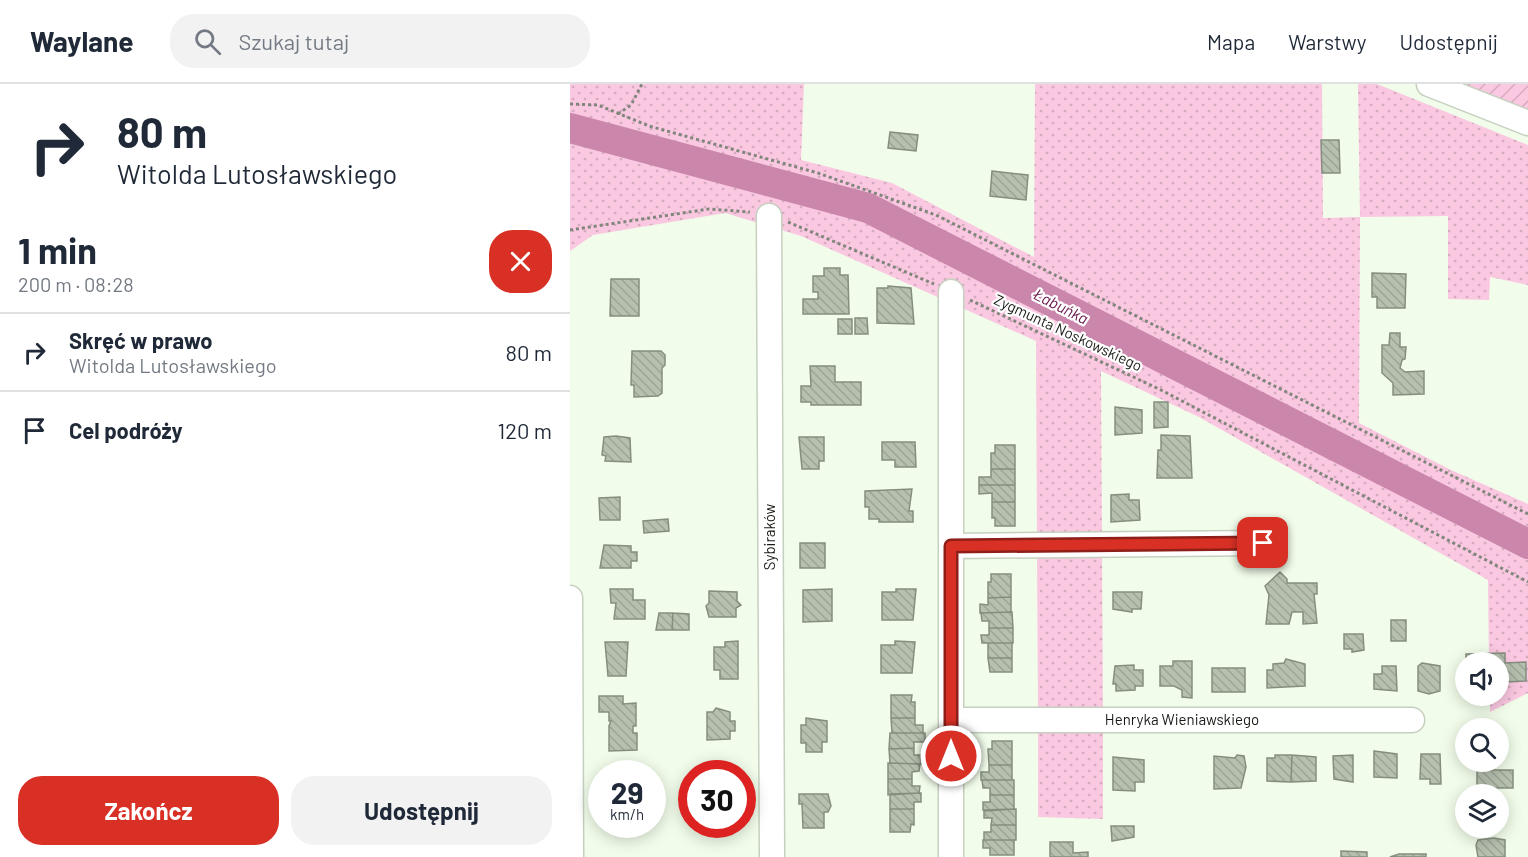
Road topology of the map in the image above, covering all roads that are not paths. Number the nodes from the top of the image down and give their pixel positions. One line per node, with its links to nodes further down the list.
1 (1429, 84): 2 (street)
2 (1528, 123)
3 (770, 216): 12 (street, Sybiraków)
4 (951, 292): 6 (street)
5 (1263, 543): 6 (street)
6 (951, 546): 8 (street)
7 (570, 598): 10 (street)
8 (951, 720): 9 (street, Henryka Wieniawskiego); 13 (street)
9 (1412, 720)
10 (570, 852): 11 (street)
11 (571, 857)
12 (772, 857)
13 (951, 857)

